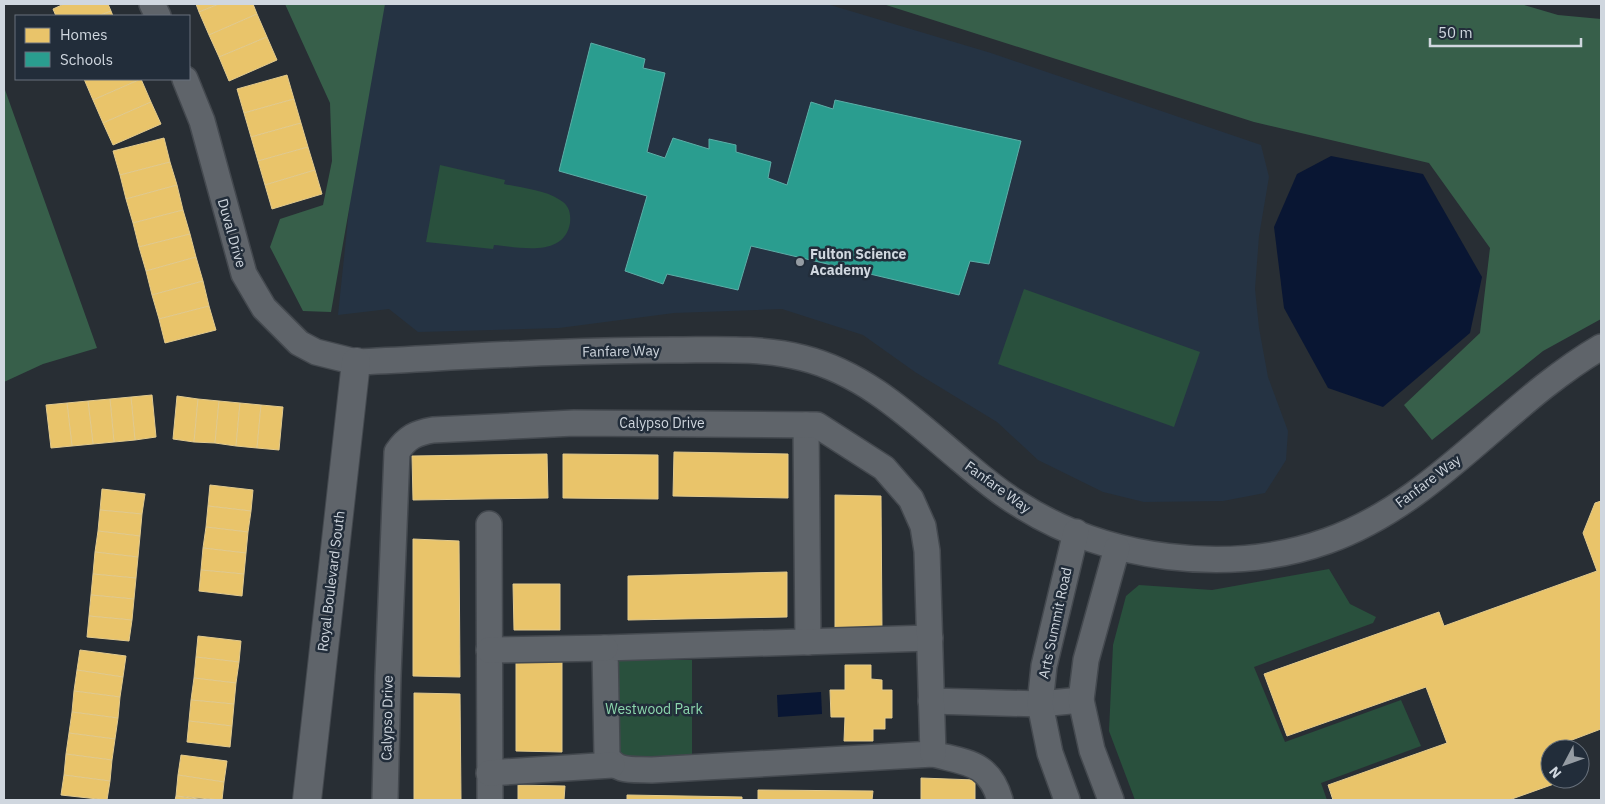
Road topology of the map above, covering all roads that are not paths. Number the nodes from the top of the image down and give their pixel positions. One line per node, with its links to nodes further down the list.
1 (185, 80): 3 (street, Duval Drive)
2 (1601, 347): 7 (street, Fanfare Way)
3 (356, 362): 6 (street, Fanfare Way); 18 (street, Royal Boulevard South)
4 (806, 424): 8 (street, Calypso Drive); 9 (street); 19 (street, Calypso Drive)
5 (489, 524): 11 (street)
6 (1076, 532): 7 (street, Fanfare Way); 14 (street, Arts Summit Road)
7 (1118, 548): 12 (street)
8 (930, 638): 9 (street); 13 (street, Calypso Drive)
9 (808, 642): 10 (street)
10 (605, 648): 11 (street); 16 (street)
11 (489, 650): 17 (street)
12 (1081, 700): 14 (street); 23 (street)
13 (932, 701): 14 (street); 15 (street, Calypso Drive)
14 (1040, 704): 22 (street, Arts Summit Road)
15 (933, 754): 16 (street); 21 (street)
16 (612, 765): 17 (street)
17 (490, 773): 20 (street)
18 (307, 800)
19 (386, 800)
20 (490, 800)
21 (1000, 800)
22 (1067, 800)
23 (1111, 800)

